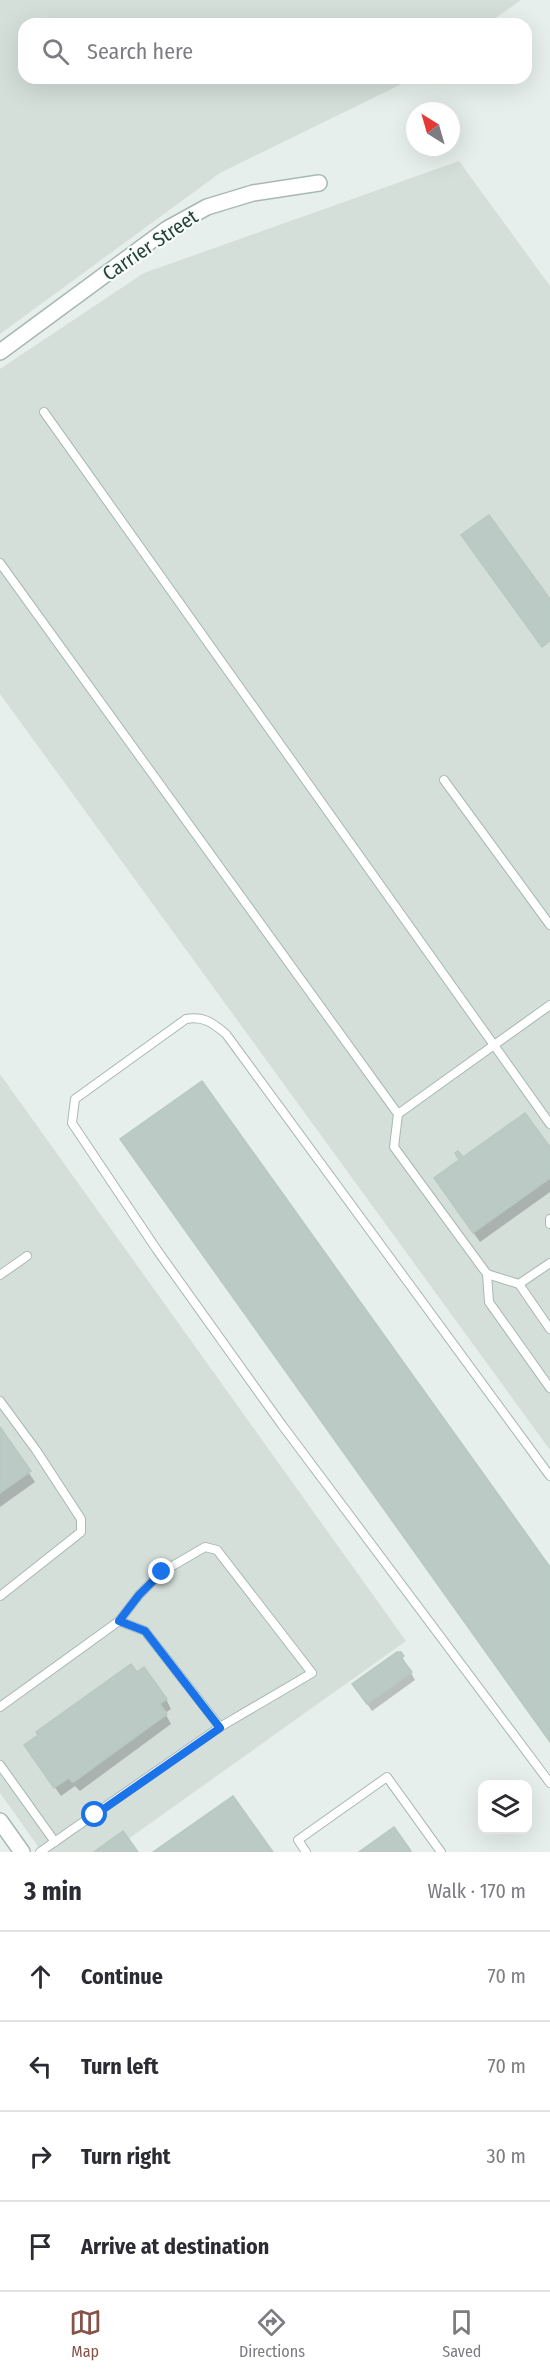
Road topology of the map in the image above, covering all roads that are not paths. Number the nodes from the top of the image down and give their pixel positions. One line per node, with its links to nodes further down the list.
1 (319, 183): 2 (street, Carrier Street)
2 (0, 352)
3 (44, 412): 8 (lane)
4 (0, 564): 9 (lane)
5 (444, 780): 6 (lane)
6 (550, 925)
7 (550, 1005): 8 (lane)
8 (494, 1045): 9 (lane); 10 (lane)
9 (398, 1114): 15 (lane)
10 (550, 1124)
11 (550, 1219): 12 (lane)
12 (550, 1224)
13 (27, 1256): 16 (lane)
14 (550, 1263): 17 (lane)
15 (488, 1274): 17 (lane); 19 (lane)
16 (0, 1275)
17 (519, 1284): 18 (lane)
18 (550, 1329)
19 (550, 1388)
20 (0, 1401): 22 (lane)
21 (550, 1476): 27 (lane)
22 (0, 1596)
23 (119, 1621): 24 (lane); 25 (lane); 25 (lane)
24 (0, 1707)
25 (220, 1728): 29 (lane)
26 (0, 1765): 29 (lane)
27 (550, 1784)
28 (0, 1821): 30 (street)
29 (55, 1842): 31 (lane)
30 (22, 1852)
31 (40, 1852)
32 (306, 1852): 33 (lane)
33 (441, 1852)

